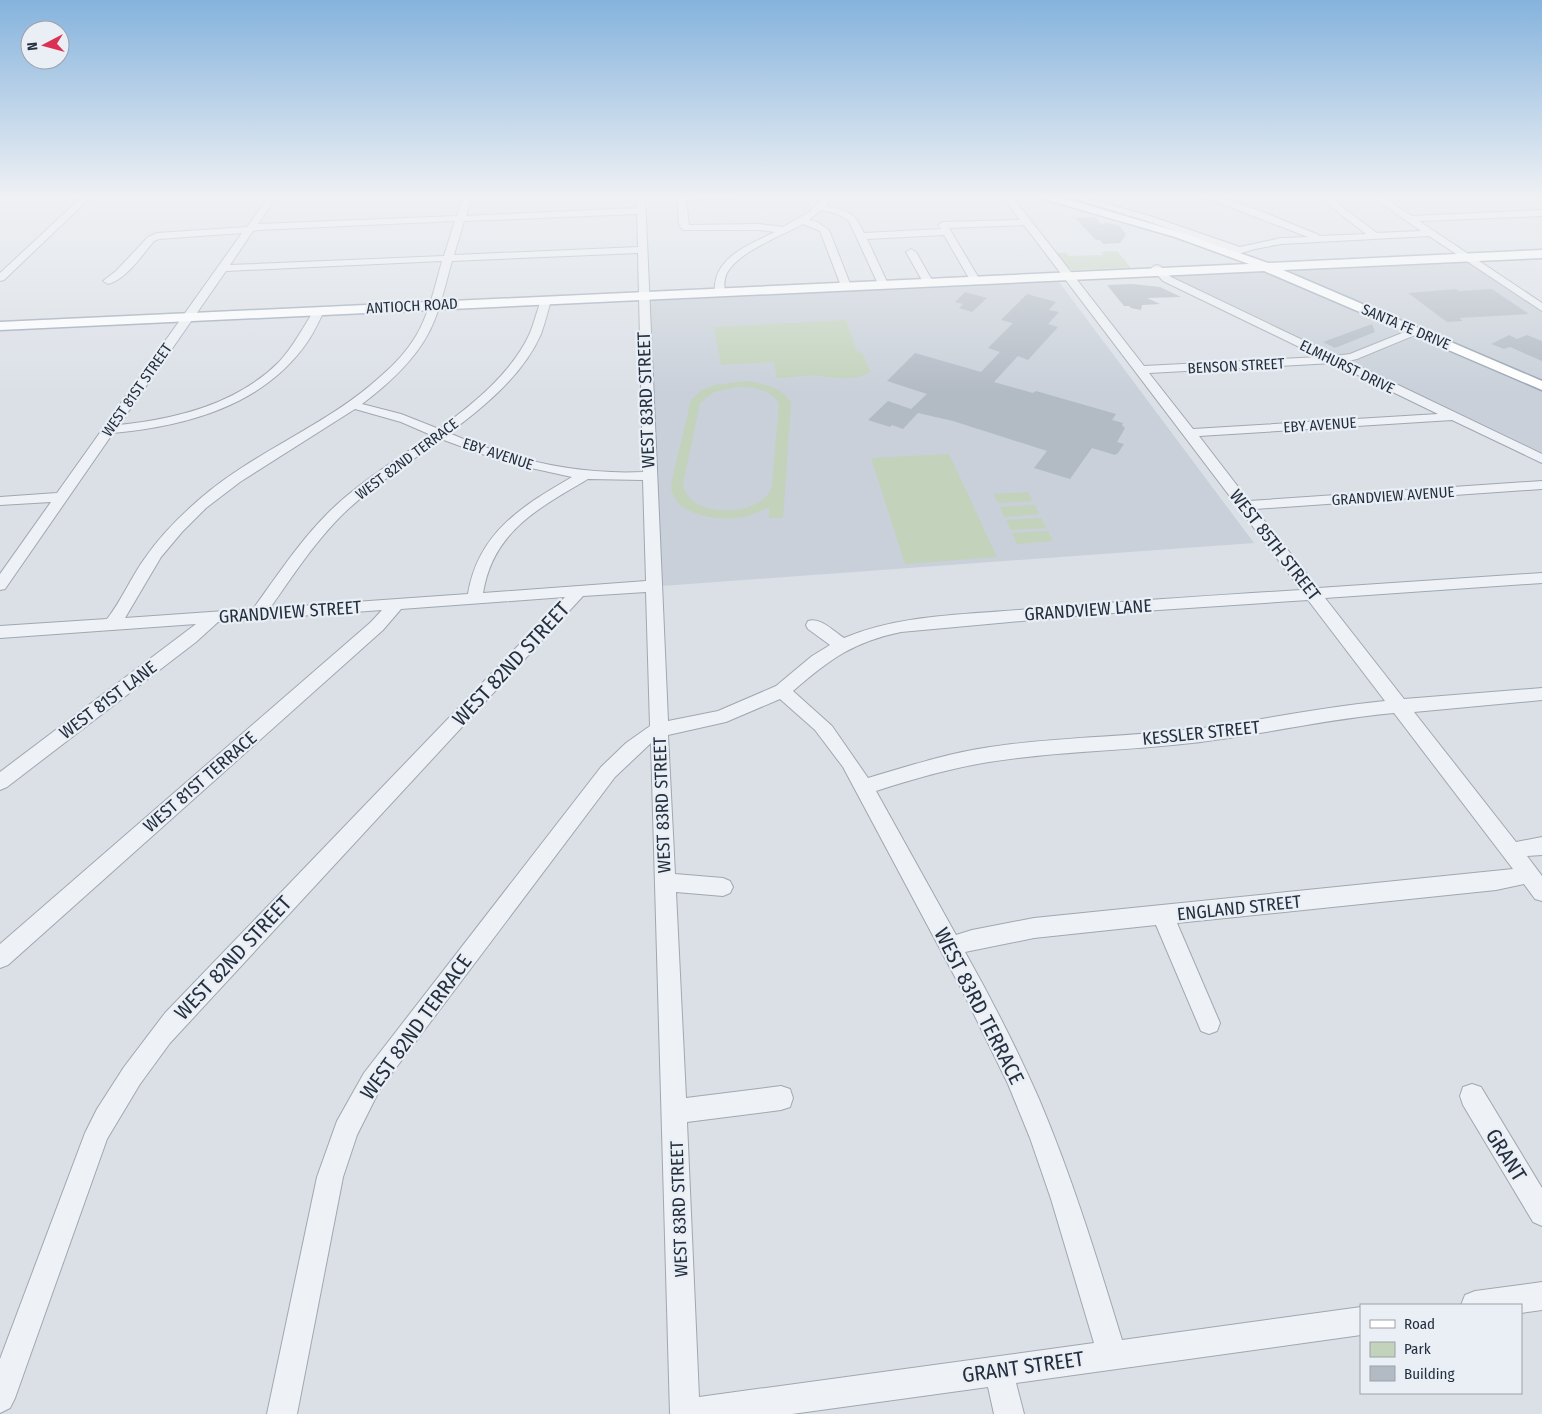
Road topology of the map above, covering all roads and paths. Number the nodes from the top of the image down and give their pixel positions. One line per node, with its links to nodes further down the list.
1 (18, 261): 20 (street)
2 (131, 261): 22 (street)
3 (227, 261): 17 (street, WEST 81ST STREET)
4 (398, 261): 17 (street)
5 (447, 261): 29 (street)
6 (642, 261): 27 (street, WEST 83RD STREET)
7 (732, 261): 26 (street)
8 (836, 261): 25 (street)
9 (873, 261): 24 (street)
10 (917, 261): 23 (street)
11 (964, 261): 21 (street)
12 (1058, 261): 19 (street, WEST 85TH STREET)
13 (1254, 261): 16 (main road, SANTA FE DRIVE)
14 (1352, 261): 16 (main road, ANTIOCH ROAD)
15 (1471, 261): 30 (street)
16 (1262, 265): 18 (main road, ANTIOCH ROAD); 34 (main road, SANTA FE DRIVE)
17 (222, 268): 32 (street, WEST 81ST STREET)
18 (1158, 270): 19 (main road, ANTIOCH ROAD); 35 (street, ELMHURST DRIVE)
19 (1068, 274): 21 (main road, ANTIOCH ROAD); 36 (street, WEST 85TH STREET)
20 (0, 278)
21 (975, 280): 23 (main road, ANTIOCH ROAD)
22 (108, 281)
23 (928, 282): 24 (main road, ANTIOCH ROAD)
24 (884, 284): 25 (main road, ANTIOCH ROAD)
25 (846, 286): 26 (main road, ANTIOCH ROAD)
26 (720, 292): 27 (main road, ANTIOCH ROAD)
27 (643, 296): 28 (main road, ANTIOCH ROAD); 45 (street, WEST 83RD STREET)
28 (546, 300): 29 (main road, ANTIOCH ROAD); 42 (street, WEST 82ND TERRACE)
29 (434, 305): 31 (main road, ANTIOCH ROAD); 38 (street)
30 (1542, 308)
31 (319, 310): 32 (main road, ANTIOCH ROAD); 40 (street)
32 (187, 317): 33 (main road, ANTIOCH ROAD); 40 (street, WEST 81ST STREET)
33 (0, 326)
34 (1416, 331): 35 (street, BENSON STREET); 37 (main road, SANTA FE DRIVE)
35 (1332, 359): 36 (street, BENSON STREET); 39 (street, ELMHURST DRIVE)
36 (1140, 370): 41 (street, WEST 85TH STREET)
37 (1542, 386)
38 (352, 406): 42 (street, EBY AVENUE); 59 (street)
39 (1451, 416): 41 (street, EBY AVENUE); 43 (street, ELMHURST DRIVE)
40 (108, 430): 47 (street, WEST 81ST STREET)
41 (1188, 433): 49 (street, WEST 85TH STREET)
42 (439, 434): 44 (street, EBY AVENUE); 57 (street, WEST 82ND TERRACE)
43 (1542, 459)
44 (584, 476): 45 (street, EBY AVENUE); 55 (street)
45 (649, 476): 52 (street, WEST 83RD STREET)
46 (1542, 485): 49 (street, GRANDVIEW AVENUE)
47 (61, 497): 48 (street); 51 (street, WEST 81ST STREET)
48 (0, 500)
49 (1244, 505): 54 (street, WEST 85TH STREET)
50 (1542, 578): 54 (street, GRANDVIEW LANE)
51 (0, 585)
52 (653, 586): 53 (street); 66 (street, WEST 83RD STREET)
53 (579, 591): 55 (street, GRANDVIEW STREET); 88 (street, WEST 82ND STREET)
54 (1314, 595): 62 (street, GRANDVIEW LANE); 65 (street, WEST 85TH STREET)
55 (475, 597): 56 (street, GRANDVIEW STREET)
56 (397, 604): 57 (street, GRANDVIEW STREET); 77 (street, WEST 81ST TERRACE)
57 (258, 613): 58 (street, GRANDVIEW STREET)
58 (214, 617): 59 (street, GRANDVIEW STREET); 67 (street, WEST 81ST LANE)
59 (112, 624): 61 (street, GRANDVIEW STREET)
60 (814, 625): 62 (street)
61 (0, 632)
62 (842, 645): 63 (street, GRANDVIEW LANE)
63 (782, 690): 66 (street, GRANDVIEW LANE); 68 (street, WEST 83RD TERRACE)
64 (1542, 694): 65 (street, KESSLER STREET)
65 (1400, 706): 68 (street, KESSLER STREET); 70 (street, WEST 85TH STREET)
66 (659, 730): 72 (street, WEST 83RD STREET); 89 (street, WEST 82ND TERRACE)
67 (0, 782)
68 (863, 787): 76 (street, WEST 83RD TERRACE)
69 (1542, 846): 70 (street)
70 (1512, 852): 71 (street, WEST 85TH STREET)
71 (1527, 872): 74 (street, WEST 85TH STREET); 75 (street, ENGLAND STREET)
72 (665, 882): 73 (street); 81 (street, WEST 83RD STREET)
73 (723, 887)
74 (1542, 892)
75 (1165, 916): 76 (street, ENGLAND STREET); 78 (street)
76 (952, 947): 86 (street, WEST 83RD TERRACE)
77 (0, 958)
78 (1209, 1023)
79 (1472, 1096): 82 (street, GRANT)
80 (781, 1098): 81 (street)
81 (676, 1112): 90 (street, WEST 83RD STREET)
82 (1542, 1214)
83 (1542, 1296): 84 (street)
84 (1482, 1304)
85 (1360, 1321): 86 (street, GRANT STREET)
86 (1112, 1355): 87 (street, GRANT STREET)
87 (999, 1371): 90 (street, GRANT STREET); 91 (street)
88 (0, 1398)
89 (282, 1414)
90 (685, 1414)
91 (1009, 1414)

